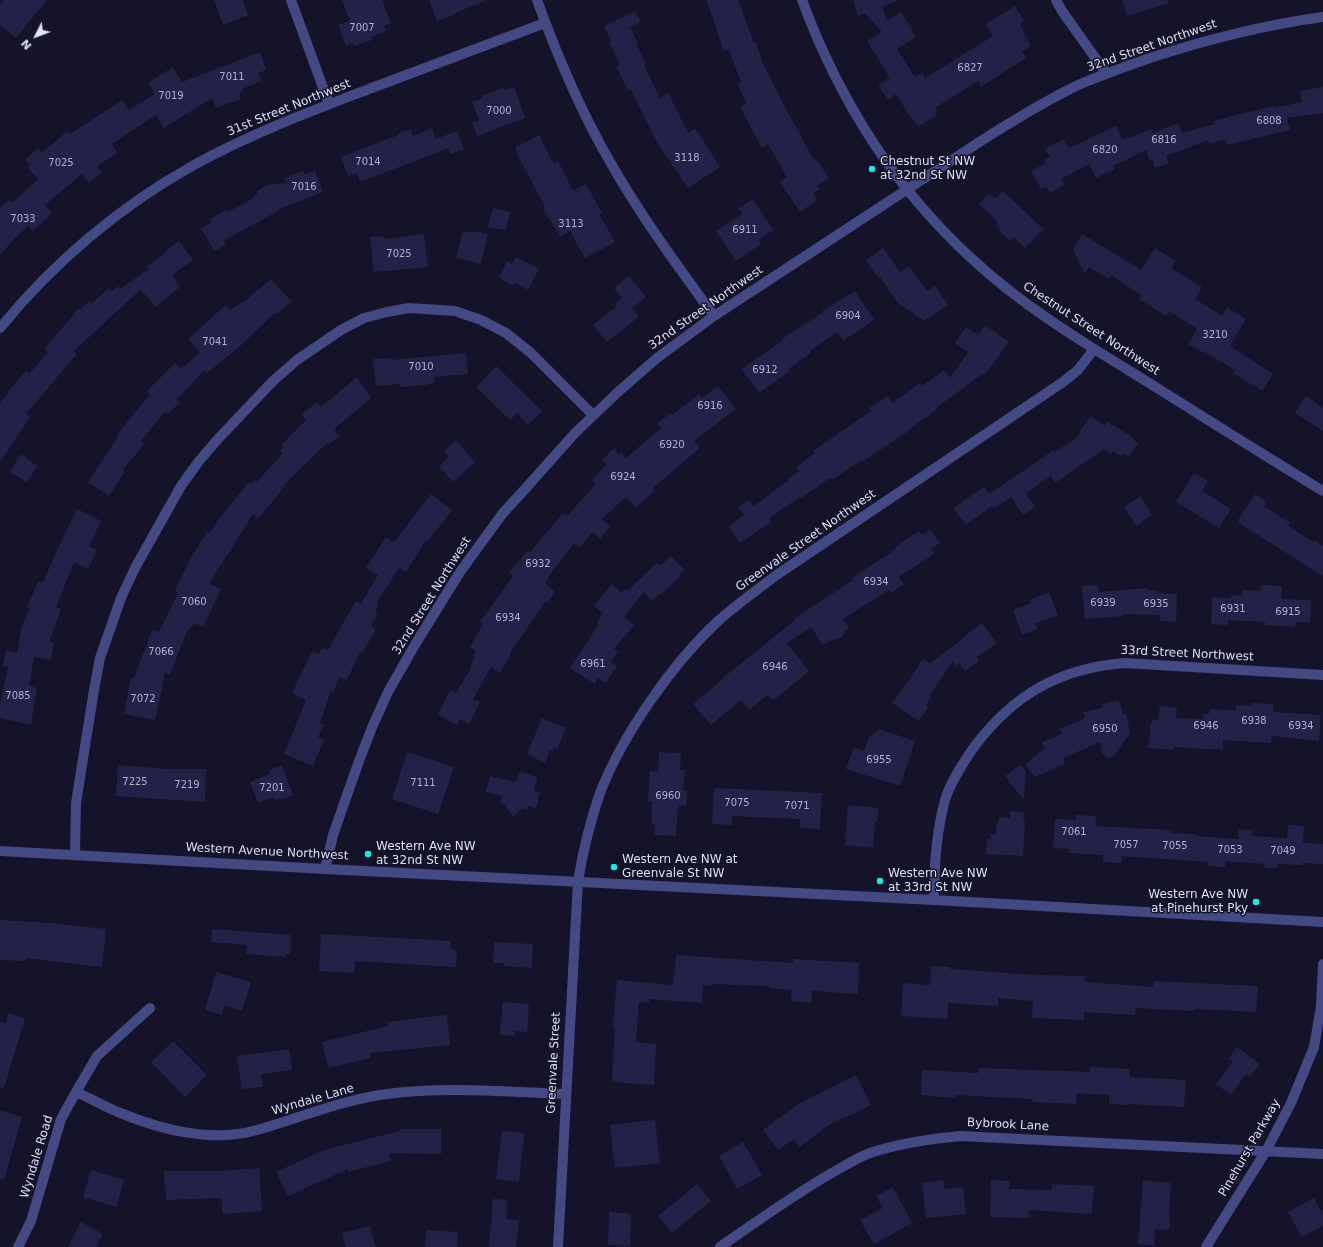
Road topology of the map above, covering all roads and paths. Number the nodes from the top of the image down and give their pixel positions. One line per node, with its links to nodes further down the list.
1 (291, 0): 8 (street)
2 (537, 0): 6 (street)
3 (802, 0): 9 (street, Chestnut Street Northwest)
4 (1056, 0): 7 (street)
5 (1323, 17): 7 (street, 32nd Street Northwest)
6 (545, 23): 8 (street, 31st Street Northwest); 10 (street)
7 (1106, 73): 9 (street, 32nd Street Northwest)
8 (329, 104): 11 (street, 31st Street Northwest)
9 (908, 190): 10 (street, 32nd Street Northwest); 12 (street, Chestnut Street Northwest)
10 (714, 316): 13 (street, 32nd Street Northwest)
11 (0, 328)
12 (1094, 349): 14 (street, Chestnut Street Northwest); 19 (street, Greenvale Street Northwest)
13 (593, 415): 17 (street); 18 (street, 32nd Street Northwest)
14 (1323, 491)
15 (1323, 675): 20 (street, 33rd Street Northwest)
16 (0, 851): 17 (street, Western Avenue Northwest)
17 (75, 854): 18 (street, Western Avenue Northwest)
18 (325, 869): 19 (street, Western Avenue Northwest)
19 (578, 881): 20 (street, Western Avenue Northwest); 25 (street, Greenvale Street)
20 (934, 900): 21 (street, Western Avenue Northwest)
21 (1323, 922)
22 (1323, 964): 26 (street, Pinehurst Parkway)
23 (150, 1008): 24 (street, Wyndale Road)
24 (76, 1092): 25 (street, Wyndale Lane); 28 (street, Wyndale Road)
25 (565, 1094): 29 (street, Greenvale Street)
26 (1266, 1151): 27 (street, Bybrook Lane); 30 (street, Bybrook Lane); 31 (street, Pinehurst Parkway)
27 (1323, 1154)
28 (18, 1247)
29 (558, 1247)
30 (720, 1247)
31 (1206, 1247)

